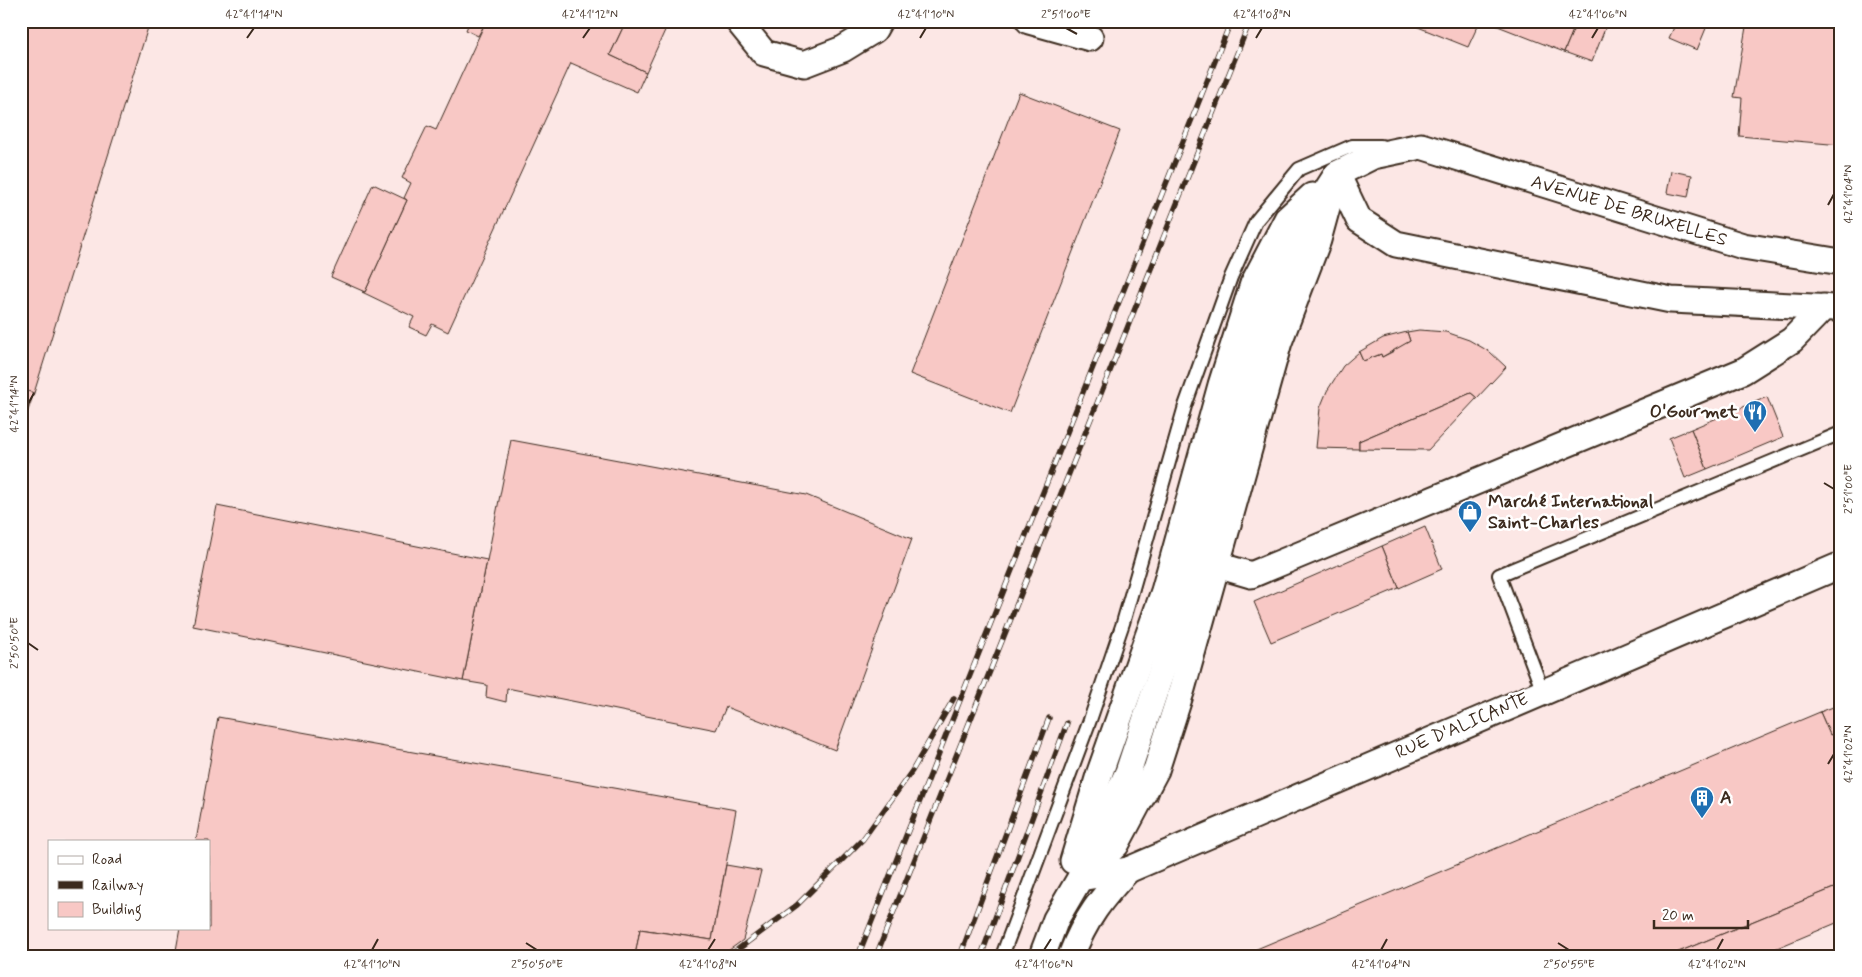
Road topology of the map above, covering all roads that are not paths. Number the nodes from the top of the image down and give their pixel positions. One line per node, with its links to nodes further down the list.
1 (738, 21): 2 (street)
2 (879, 21)
3 (1029, 21): 4 (street)
4 (1090, 38)
5 (1421, 146): 6 (street); 7 (street, AVENUE DE BRUXELLES); 16 (lane)
6 (1337, 174): 8 (street); 10 (street); 14 (street); 15 (street)
7 (1841, 262)
8 (1832, 308): 10 (street)
9 (1841, 433): 12 (lane)
10 (1217, 565): 14 (street)
11 (1841, 565): 12 (street, RUE D'ALICANTE)
12 (1543, 692): 13 (street, RUE D'ALICANTE)
13 (1128, 870): 14 (street, RUE D'ALICANTE); 18 (street)
14 (1080, 878): 15 (street)
15 (1056, 919): 17 (street)
16 (1002, 956)
17 (1042, 956)
18 (1071, 956)

